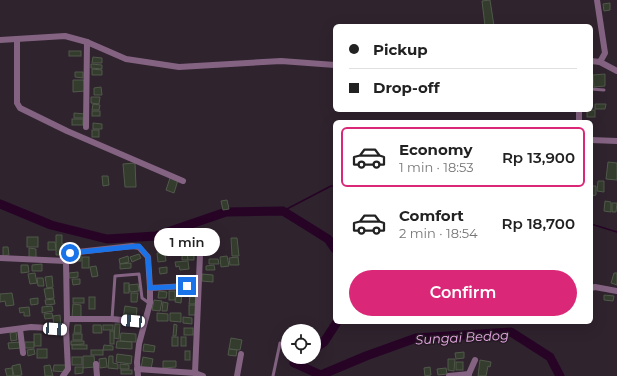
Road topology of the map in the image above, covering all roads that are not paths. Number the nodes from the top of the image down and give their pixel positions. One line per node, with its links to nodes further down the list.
1 (598, 0): 6 (street)
2 (17, 39): 3 (street); 4 (street); 14 (street)
3 (0, 40)
4 (87, 42): 7 (street); 11 (street)
5 (593, 61): 6 (street)
6 (600, 62): 8 (street)
7 (333, 65)
8 (617, 70)
9 (593, 89): 10 (lane)
10 (604, 90)
11 (86, 127)
12 (593, 140): 13 (street)
13 (617, 140)
14 (183, 181)
15 (200, 256): 35 (street)
16 (0, 258): 17 (street)
17 (66, 261): 19 (street); 23 (street)
18 (187, 286): 19 (street)
19 (150, 288): 22 (street)
20 (593, 288): 21 (street)
21 (617, 291)
22 (150, 303): 24 (lane); 25 (street)
23 (66, 319): 24 (street); 27 (street)
24 (112, 320): 25 (street)
25 (144, 322): 34 (street)
26 (20, 329): 27 (street); 28 (street); 30 (street)
27 (66, 330): 37 (street)
28 (0, 332)
29 (280, 343): 42 (lane)
30 (23, 353)
31 (241, 354): 41 (street)
32 (475, 360): 36 (street)
33 (96, 364): 38 (street)
34 (137, 369): 35 (street); 39 (street)
35 (195, 373): 40 (street)
36 (468, 375): 43 (street)
37 (63, 376)
38 (97, 376)
39 (138, 376)
40 (203, 376)
41 (237, 376)
42 (273, 376)
43 (449, 376)

